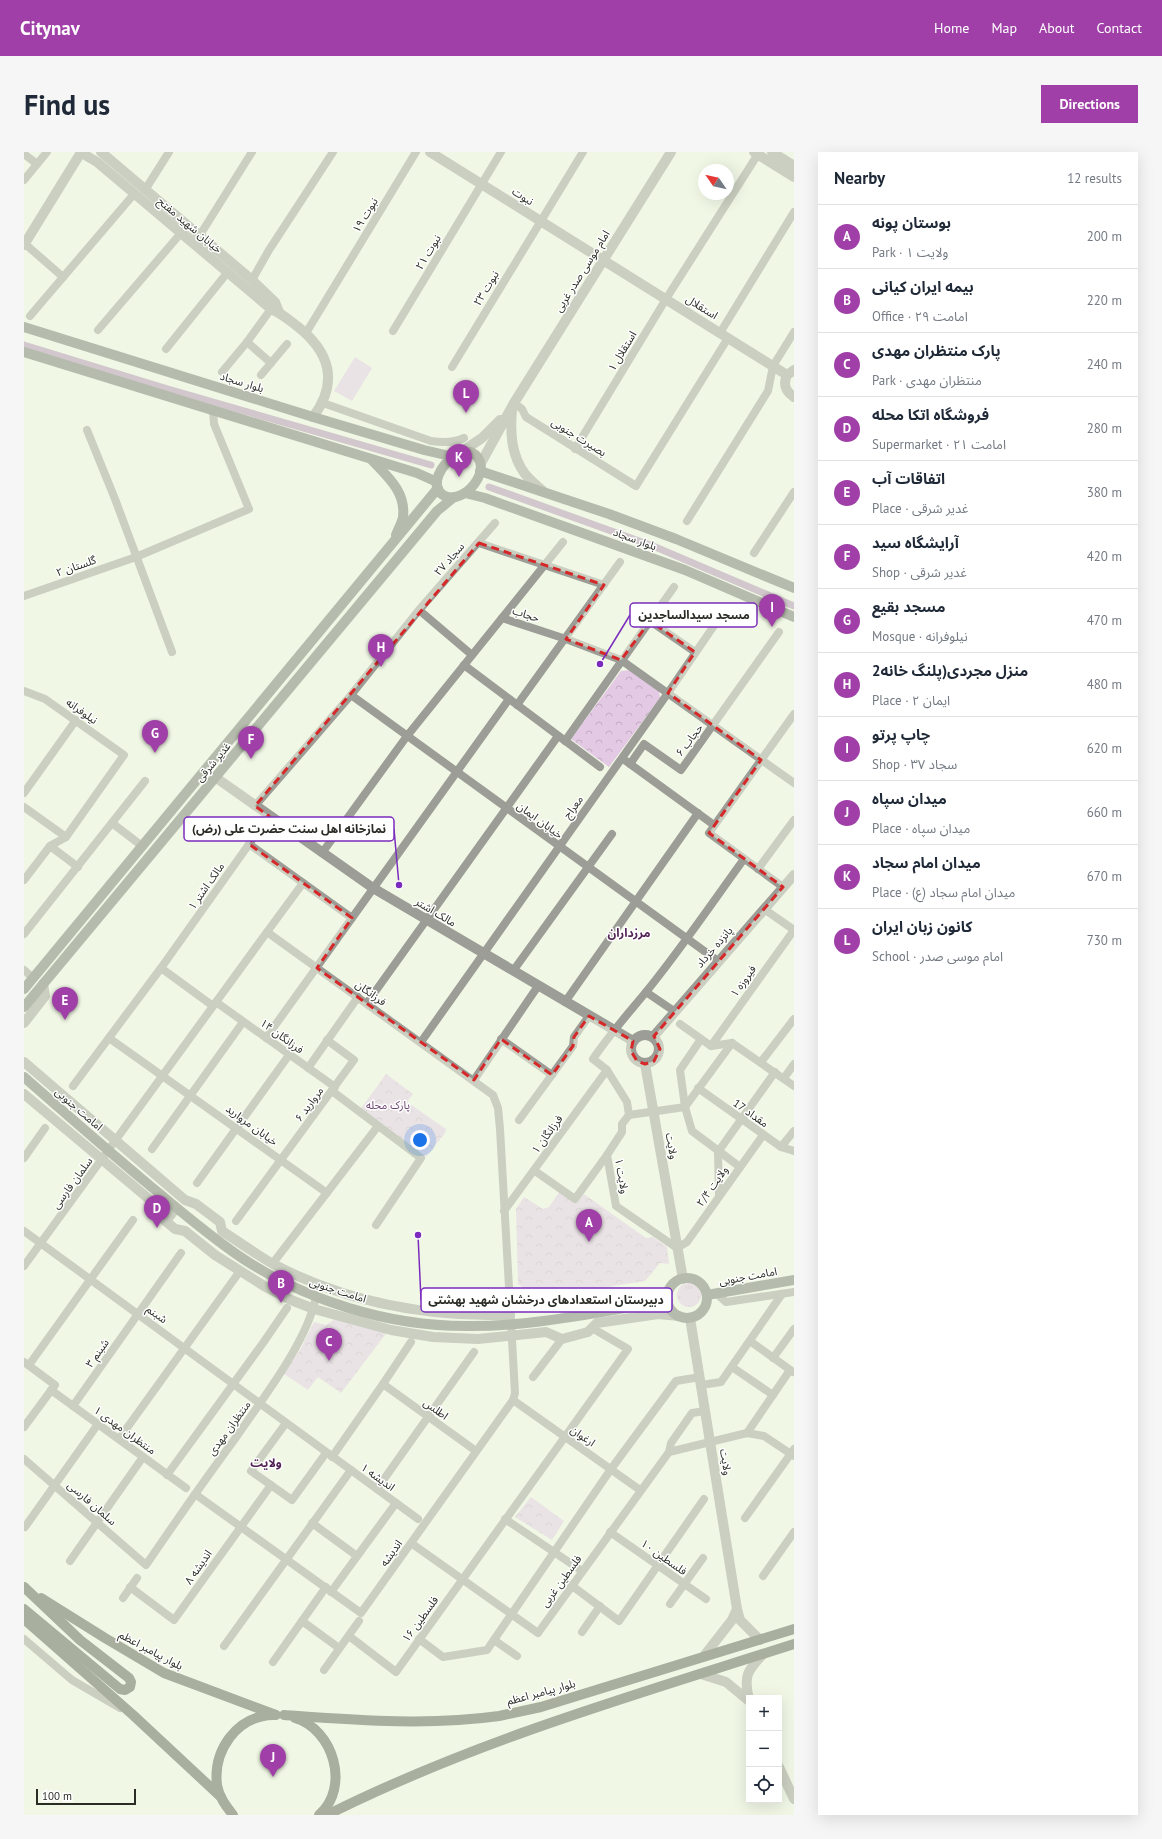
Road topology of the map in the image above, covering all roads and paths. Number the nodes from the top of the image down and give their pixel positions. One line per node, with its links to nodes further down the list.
1 (47, 152): 15 (street)
2 (101, 152): 20 (street, خیابان شهید مفتح)
3 (169, 152): 20 (street)
4 (333, 152): 30 (street)
5 (416, 152): 38 (street, نبوت ۱۹)
6 (430, 152): 19 (street, نبوت)
7 (501, 152): 19 (street, نبوت ۲۱)
8 (583, 152): 23 (street, نبوت ۲۳)
9 (670, 152): 27 (street, امام موسی صدر غربی)
10 (772, 152): 16 (street)
11 (83, 153): 21 (street, خیابان شهید مفتح); 26 (street)
12 (252, 153): 25 (street)
13 (756, 153): 17 (street); 31 (street, استقلال ۱)
14 (24, 154): 15 (street)
15 (37, 164): 18 (street)
16 (794, 166)
17 (794, 177)
18 (24, 180)
19 (482, 184): 23 (street, نبوت); 36 (street, نبوت ۲۱)
20 (146, 190): 25 (street, خیابان شهید مفتح)
21 (134, 194): 24 (street, خیابان شهید مفتح); 29 (street)
22 (794, 212): 39 (street)
23 (540, 220): 27 (street, نبوت); 46 (street, نبوت ۲۳)
24 (181, 233): 28 (street, خیابان شهید مفتح); 35 (street)
25 (200, 236): 30 (street, خیابان شهید مفتح)
26 (24, 244): 29 (street)
27 (604, 260): 31 (street, استقلال); 52 (street, امام موسی صدر غربی)
28 (227, 273): 32 (street, خیابان شهید مفتح); 42 (street)
29 (63, 277): 33 (street)
30 (252, 280): 32 (street, خیابان شهید مفتح)
31 (666, 299): 39 (street, استقلال); 57 (street, استقلال ۱)
32 (275, 310): 38 (street, خیابان شهید مفتح); 40 (street)
33 (30, 316)
34 (24, 327): 54 (main road, بلوار سجاد)
35 (98, 330)
36 (393, 331)
37 (794, 332): 45 (street)
38 (306, 333): 51 (street, خیابان شهید مفتح)
39 (724, 335): 45 (street, استقلال); 57 (street, بصیرت جنوبی)
40 (247, 342): 44 (street); 47 (street)
41 (287, 344): 44 (street)
42 (166, 349)
43 (24, 352): 53 (main road)
44 (271, 362): 49 (street)
45 (773, 366): 48 (street, استقلال); 66 (street)
46 (452, 367)
47 (222, 372)
48 (790, 372): 50 (street)
49 (261, 375)
50 (794, 397)
51 (323, 403): 54 (street, خیابان شهید مفتح); 56 (street)
52 (513, 405): 57 (street, بصیرت جنوبی); 58 (street); 60 (street); 62 (street)
53 (213, 411): 59 (main road); 72 (street, گلستان ۲)
54 (313, 417): 58 (main road, بلوار سجاد)
55 (87, 430): 72 (street)
56 (464, 438)
57 (576, 449)
58 (456, 455): 60 (main road); 61 (main road)
59 (371, 459): 61 (main road); 70 (main road)
60 (481, 467): 62 (main road, بلوار سجاد); 64 (main road)
61 (437, 485): 65 (main road); 70 (main road, غدیر شرقی)
62 (543, 492): 77 (main road, بلوار سجاد)
63 (794, 492): 71 (street)
64 (465, 493): 65 (main road); 81 (main road, بلوار سجاد)
65 (454, 497): 107 (main road, غدیر شرقی)
66 (687, 521)
67 (495, 523): 68 (street, سجاد ۲۷)
68 (479, 542): 74 (street); 79 (street, سجاد ۲۷)
69 (563, 542): 74 (street)
70 (392, 546): 105 (main road, غدیر شرقی)
71 (754, 553)
72 (136, 557): 78 (street, گلستان ۲); 86 (street)
73 (620, 562): 75 (street)
74 (546, 565): 75 (street); 82 (street)
75 (604, 585): 85 (street)
76 (674, 587): 83 (street)
77 (794, 588)
78 (24, 596)
79 (419, 610): 88 (street); 93 (street, سجاد ۲۷)
80 (724, 612): 87 (street, معراج)
81 (794, 617)
82 (502, 618): 85 (street, حجاب); 88 (street, حجاب)
83 (650, 621): 87 (street); 89 (street)
84 (779, 632): 98 (street)
85 (566, 639): 89 (street, حجاب); 95 (street)
86 (172, 652)
87 (695, 652): 92 (street, معراج)
88 (472, 655): 90 (street, حجاب)
89 (621, 660): 92 (street, حجاب); 100 (street)
90 (464, 665): 94 (street); 99 (street, حجاب)
91 (24, 691): 97 (street, نیلوفرانه)
92 (668, 693): 98 (street, حجاب); 101 (street, معراج)
93 (350, 695): 99 (street, خیابان ایمان); 112 (street, سجاد ۲۷)
94 (509, 699): 95 (street); 106 (street)
95 (517, 705): 100 (street)
96 (794, 714): 102 (street)
97 (76, 720): 109 (street); 121 (street, نیلوفرانه)
98 (714, 726): 102 (street, حجاب); 103 (street, حجاب ۶)
99 (407, 736): 106 (street, خیابان ایمان); 126 (street, حجاب)
100 (562, 739): 104 (street); 114 (street)
101 (622, 758): 103 (street); 125 (street, معراج)
102 (761, 760): 110 (street, حجاب); 119 (street)
103 (630, 764): 115 (street)
104 (600, 767)
105 (205, 770): 107 (main road); 124 (main road, غدیر شرقی)
106 (456, 772): 114 (street, خیابان ایمان); 135 (street)
107 (215, 777): 112 (street, مالک اشتر); 151 (main road, غدیر شرقی)
108 (144, 781): 118 (street)
109 (27, 783): 111 (street)
110 (794, 784)
111 (24, 793)
112 (255, 806): 116 (street, مالک اشتر)
113 (24, 807): 121 (street)
114 (507, 809): 125 (street, خیابان ایمان); 139 (street)
115 (698, 813): 119 (street); 136 (street)
116 (269, 816): 122 (street, مالک اشتر ۱); 126 (street, مالک اشتر)
117 (794, 820): 130 (street)
118 (112, 823): 124 (street); 128 (street)
119 (714, 825): 127 (street)
120 (612, 834): 129 (street)
121 (66, 837): 123 (street)
122 (249, 844): 133 (street); 146 (street, مالک اشتر ۱)
123 (50, 846): 128 (street); 132 (street)
124 (142, 846): 150 (main road, غدیر شرقی)
125 (559, 846): 129 (street, خیابان ایمان); 144 (street, معراج)
126 (322, 853): 135 (street, مالک اشتر)
127 (744, 859): 130 (street); 143 (street)
128 (78, 867): 142 (street)
129 (588, 868): 136 (street, خیابان ایمان); 149 (street)
130 (758, 869): 134 (street)
131 (794, 875): 134 (street, پانزده خرداد)
132 (24, 880)
133 (302, 883): 138 (street); 141 (street)
134 (783, 887): 137 (street, پانزده خرداد)
135 (373, 888): 138 (street); 139 (street, مالک اشتر)
136 (636, 902): 143 (street, خیابان ایمان); 156 (street)
137 (764, 909): 140 (street); 145 (street, پانزده خرداد)
138 (352, 918): 147 (street)
139 (426, 921): 144 (street, مالک اشتر); 157 (street)
140 (794, 930): 176 (street, فیروزه ۱)
141 (267, 932): 147 (street, فرزانگان); 158 (street)
142 (24, 934)
143 (686, 939): 145 (street, خیابان ایمان); 154 (street)
144 (483, 954): 149 (street, مالک اشتر); 174 (street, معراج)
145 (718, 961): 160 (street, پانزده خرداد)
146 (161, 968): 158 (street, فرزانگان ۱۴); 168 (street, مالک اشتر ۱)
147 (318, 968): 155 (street, فرزانگان); 169 (street)
148 (24, 970): 150 (street)
149 (513, 972): 152 (street, مالک اشتر)
150 (34, 978): 153 (main road, غدیر شرقی)
151 (43, 984): 159 (main road, غدیر شرقی); 163 (street)
152 (538, 986): 156 (street, مالک اشتر); 170 (street)
153 (24, 989)
154 (646, 992): 160 (street); 166 (street)
155 (358, 997): 157 (street, فرزانگان); 172 (street)
156 (565, 1002): 161 (street, مالک اشتر)
157 (367, 1003): 174 (street, فرزانگان)
158 (215, 1004): 164 (street, فرزانگان ۱۴); 186 (street)
159 (24, 1007)
160 (674, 1011): 167 (street, پانزده خرداد)
161 (589, 1016): 166 (street, مالک اشتر); 185 (street)
162 (794, 1019): 178 (street)
163 (24, 1022)
164 (243, 1022): 169 (street, فرزانگان ۱۴); 195 (street)
165 (680, 1024): 171 (street)
166 (613, 1030): 173 (street, مالک اشتر); 183 (street)
167 (653, 1037): 173 (street); 179 (street)
168 (109, 1038): 186 (street, خیابان مروارید); 190 (street, مالک اشتر ۱)
169 (266, 1038): 177 (street, فرزانگان ۱۴)
170 (501, 1039): 185 (street); 189 (street)
171 (701, 1039): 176 (street); 196 (street)
172 (327, 1040): 182 (street); 193 (street, مروارید ۶)
173 (633, 1041): 179 (street)
174 (421, 1042): 189 (street, فرزانگان)
175 (732, 1043): 176 (street); 178 (street); 192 (street)
176 (711, 1046)
177 (289, 1054): 182 (street, فرزانگان ۱۴); 203 (street)
178 (761, 1062): 184 (street)
179 (645, 1064): 197 (street, ولایت)
180 (794, 1064): 188 (street)
181 (25, 1066): 206 (street)
182 (308, 1068): 193 (street, فرزانگان ۱۴)
183 (607, 1070): 198 (street); 217 (street, فرزانگان ۱)
184 (775, 1072): 188 (street); 199 (street)
185 (552, 1075): 200 (street)
186 (164, 1076): 195 (street, خیابان مروارید); 206 (street)
187 (24, 1077): 209 (main road, امامت جنوبی)
188 (784, 1078): 191 (street)
189 (474, 1080): 222 (street, فرزانگان)
190 (73, 1086)
191 (794, 1086)
192 (698, 1088): 196 (street); 199 (street, مقداد 17)
193 (333, 1089): 201 (street, فرزانگان ۱۴); 215 (street, مروارید ۶)
194 (24, 1094): 214 (street)
195 (191, 1095): 203 (street, خیابان مروارید); 208 (street)
196 (685, 1107): 197 (street); 211 (street)
197 (654, 1112): 198 (street); 231 (street, ولایت)
198 (629, 1115): 212 (street)
199 (741, 1119): 205 (street, مقداد 17); 211 (street)
200 (519, 1120)
201 (378, 1126): 219 (street); 227 (street, فرزانگان ۱۴)
202 (45, 1128): 213 (street)
203 (237, 1128): 215 (street, خیابان مروارید); 218 (street)
204 (794, 1132): 207 (street)
205 (763, 1135): 207 (street, مقداد 17); 216 (street, ولایت ۲/۴)
206 (116, 1141): 209 (street); 223 (street)
207 (782, 1147): 210 (street, مقداد 17)
208 (152, 1149)
209 (109, 1151): 214 (street, سلمان فارسی); 221 (main road, امامت جنوبی)
210 (794, 1151)
211 (718, 1152): 216 (street); 220 (street)
212 (607, 1155): 217 (street, ولایت ۱); 231 (street, ولایت ۱)
213 (24, 1158)
214 (101, 1160): 225 (street); 230 (street, سلمان فارسی)
215 (282, 1160): 219 (street, خیابان مروارید); 226 (street, مروارید ۶)
216 (740, 1167): 220 (street, ولایت ۲/۴)
217 (535, 1171): 222 (street, فرزانگان ۱)
218 (197, 1183)
219 (327, 1194): 233 (street)
220 (719, 1196): 231 (street, ولایت ۲/۴)
221 (176, 1208): 225 (street); 228 (main road, امامت جنوبی)
222 (504, 1211): 249 (street, فرزانگان)
223 (206, 1213): 228 (street); 233 (street)
224 (133, 1220): 237 (street)
225 (166, 1221): 235 (street)
226 (236, 1221)
227 (376, 1225)
228 (197, 1226): 241 (main road, امامت جنوبی)
229 (24, 1231): 230 (street, شبنم)
230 (41, 1243): 234 (street, سلمان فارسی); 237 (street, شبنم)
231 (677, 1248): 236 (street, ولایت)
232 (181, 1253): 248 (street, شبنم ۳)
233 (273, 1263): 239 (street)
234 (24, 1266)
235 (240, 1271): 247 (street); 258 (street)
236 (683, 1279): 242 (main road); 245 (main road)
237 (92, 1280): 248 (street, شبنم); 261 (street)
238 (794, 1280): 242 (main road, امامت جنوبی)
239 (313, 1282): 241 (street); 249 (street)
240 (794, 1292): 243 (street)
241 (306, 1293): 244 (main road, امامت جنوبی)
242 (711, 1294): 243 (street); 251 (main road)
243 (782, 1294): 256 (street)
244 (316, 1297): 247 (street, منتظران مهدی); 254 (main road, امامت جنوبی)
245 (668, 1301): 250 (main road); 254 (main road, امامت جنوبی)
246 (287, 1308): 266 (street)
247 (314, 1309): 254 (street); 271 (street, منتظران مهدی)
248 (138, 1314): 258 (street, شبنم); 272 (street, شبنم ۳)
249 (510, 1314): 254 (street, فرزانگان)
250 (679, 1316): 251 (main road); 252 (street)
251 (690, 1318): 265 (street, ولایت)
252 (592, 1328): 255 (street); 279 (street, فلسطین ۱۶)
253 (794, 1329): 260 (street)
254 (511, 1331): 255 (street); 270 (street)
255 (562, 1339): 264 (street)
256 (750, 1341): 260 (street); 262 (street)
257 (411, 1342): 267 (street)
258 (184, 1348): 266 (street, شبنم); 280 (street)
259 (474, 1352): 274 (street)
260 (773, 1358): 263 (street)
261 (26, 1364): 268 (street, منتظران مهدی ۱)
262 (732, 1367): 265 (street); 269 (street)
263 (792, 1372): 269 (street)
264 (533, 1377)
265 (701, 1381): 273 (street, ولایت); 288 (street)
266 (234, 1384): 271 (street, شبنم); 290 (street)
267 (383, 1384): 274 (street, اطلس); 285 (street)
268 (53, 1387): 272 (street, منتظران مهدی ۱); 277 (street)
269 (773, 1395): 278 (street)
270 (513, 1400): 279 (street, ارغوان); 282 (street, اندیشه)
271 (260, 1403): 275 (street, شبنم); 296 (street, منتظران مهدی)
272 (73, 1406): 276 (street, منتظران مهدی ۱)
273 (705, 1411): 281 (street, ولایت); 283 (street, فلسطین غربی)
274 (428, 1417): 282 (street, اطلس); 294 (street)
275 (286, 1423): 285 (street, اندیشه ۱); 292 (street)
276 (98, 1424): 280 (street, منتظران مهدی ۱); 291 (street)
277 (24, 1427)
278 (747, 1433): 281 (street); 284 (street)
279 (565, 1437): 288 (street, ارغوان); 301 (street, فلسطین ۱۶)
280 (119, 1439): 286 (street, منتظران مهدی ۱)
281 (710, 1441): 283 (street); 330 (street, ولایت)
282 (476, 1451): 308 (street, اندیشه)
283 (669, 1452): 295 (street, فلسطین غربی)
284 (793, 1453): 299 (street)
285 (329, 1455): 289 (street, اندیشه ۱); 292 (street)
286 (143, 1457): 290 (street, منتظران مهدی ۱); 302 (street)
287 (24, 1459): 291 (street, سلمان فارسی)
288 (611, 1469): 295 (street, ارغوان); 309 (street)
289 (350, 1470): 294 (street, اندیشه ۱); 303 (street)
290 (167, 1475): 293 (street, منتظران مهدی ۱)
291 (55, 1485): 302 (street, سلمان فارسی); 304 (street)
292 (271, 1485): 305 (street, اندیشه ۸)
293 (186, 1488)
294 (377, 1489): 298 (street, اندیشه ۱)
295 (640, 1490): 306 (street, فلسطین غربی)
296 (195, 1494): 305 (street, اندیشه); 314 (street, منتظران مهدی)
297 (704, 1499): 315 (street)
298 (396, 1503): 300 (street, اندیشه ۱); 310 (street)
299 (744, 1518)
300 (418, 1519)
301 (505, 1520): 309 (street); 319 (street, فلسطین ۱۶)
302 (97, 1523): 313 (street); 314 (street, سلمان فارسی)
303 (312, 1523): 310 (street); 312 (street)
304 (24, 1527)
305 (240, 1527): 312 (street, اندیشه); 323 (street, اندیشه ۸)
306 (610, 1532): 315 (street, فلسطین ۱۰); 316 (street, فلسطین غربی)
307 (794, 1532): 317 (street)
308 (411, 1543): 319 (street, فلسطین غربی); 324 (street, اندیشه)
309 (555, 1552): 316 (street); 331 (street)
310 (357, 1556): 324 (street)
311 (702, 1558): 320 (street)
312 (286, 1559): 324 (street, اندیشه); 343 (street)
313 (70, 1561)
314 (146, 1565)
315 (657, 1565): 320 (street, فلسطین ۱۰); 328 (street)
316 (582, 1571): 321 (street, فلسطین غربی)
317 (763, 1576)
318 (137, 1578): 323 (street)
319 (462, 1580): 331 (street, فلسطین غربی); 339 (street, فلسطین ۱۶)
320 (684, 1584): 326 (street, فلسطین ۱۰); 327 (street)
321 (571, 1585): 328 (street); 331 (street, فلسطین غربی)
322 (24, 1587): 329 (main road); 354 (main road, بلوار پیامبر اعظم)
323 (130, 1587): 325 (street)
324 (328, 1590): 333 (street)
325 (122, 1598)
326 (706, 1599)
327 (670, 1604)
328 (600, 1606): 336 (street)
329 (24, 1609)
330 (737, 1610): 341 (street); 347 (street)
331 (511, 1615): 340 (street)
332 (24, 1619): 353 (main road)
333 (302, 1621): 344 (street); 348 (street)
334 (359, 1621): 337 (street)
335 (794, 1629): 341 (main road, بلوار پیامبر اعظم)
336 (582, 1632)
337 (349, 1636): 339 (street, فلسطین ۱۶); 344 (street)
338 (24, 1639): 353 (street)
339 (419, 1639): 340 (street)
340 (494, 1640): 346 (street)
341 (760, 1640): 347 (main road, بلوار پیامبر اعظم)
342 (794, 1644): 345 (main road)
343 (224, 1646)
344 (339, 1648): 349 (street)
345 (763, 1654): 350 (main road); 351 (street)
346 (517, 1656)
347 (704, 1656): 354 (main road, بلوار پیامبر اعظم)
348 (272, 1662)
349 (324, 1670)
350 (701, 1674): 352 (street); 360 (main road)
351 (748, 1695)
352 (746, 1697)
353 (133, 1715): 356 (main road)
354 (280, 1715): 356 (main road); 359 (main road)
355 (782, 1773): 357 (street)
356 (221, 1797): 358 (main road)
357 (794, 1799)
358 (233, 1815)
359 (319, 1815)
360 (327, 1815)

